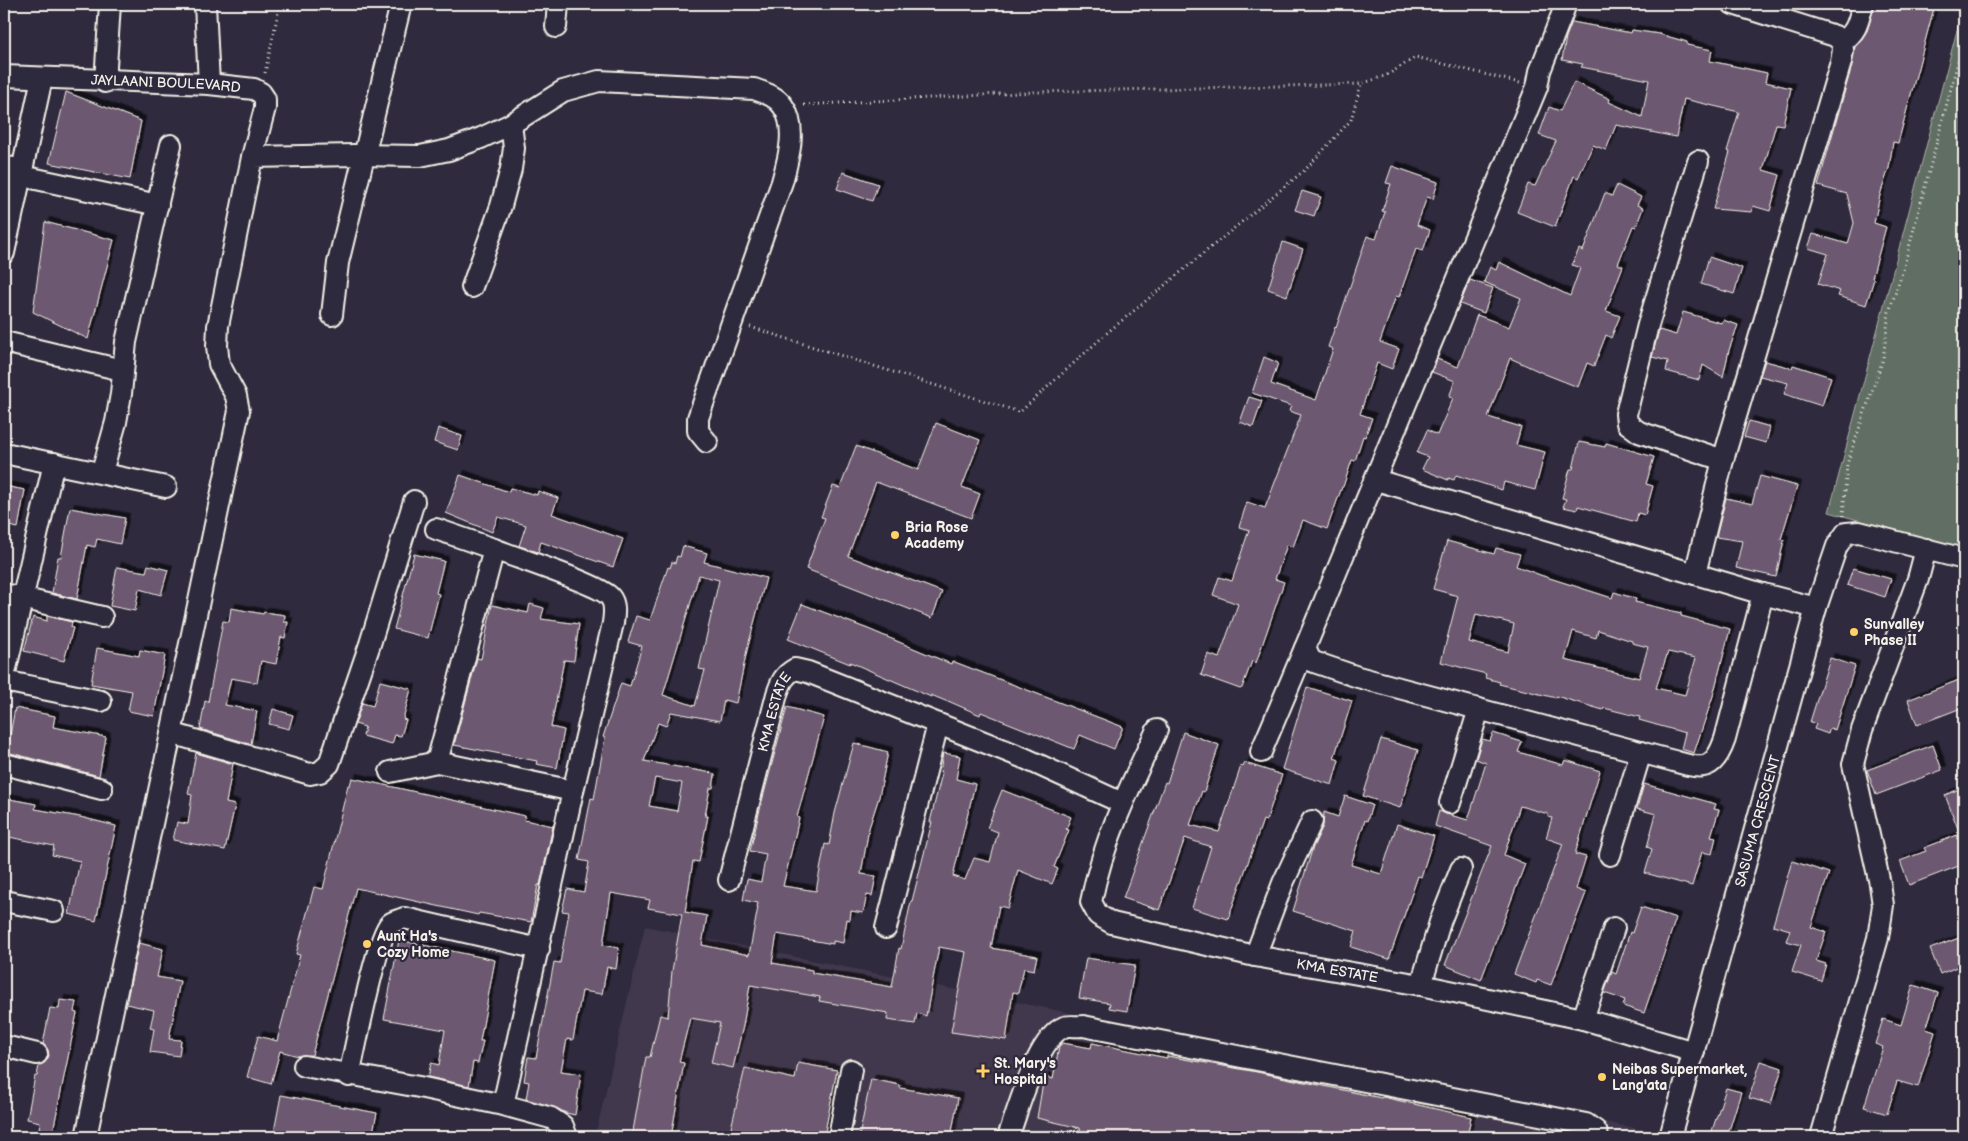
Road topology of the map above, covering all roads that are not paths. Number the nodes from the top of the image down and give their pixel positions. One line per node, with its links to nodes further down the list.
1 (110, 4): 12 (street)
2 (206, 4): 13 (street)
3 (401, 4): 16 (street)
4 (558, 4): 8 (street)
5 (1566, 4): 31 (street)
6 (1733, 4): 9 (street)
7 (1863, 4): 9 (street)
8 (556, 27)
9 (1842, 42): 28 (street)
10 (4, 76): 11 (street, JAYLAANI BOULEVARD)
11 (42, 78): 12 (street, JAYLAANI BOULEVARD); 19 (street)
12 (105, 82): 13 (street, JAYLAANI BOULEVARD)
13 (209, 84): 17 (street, JAYLAANI BOULEVARD)
14 (511, 124): 16 (street); 22 (street); 26 (street)
15 (171, 145): 20 (street)
16 (363, 155): 17 (street); 23 (street)
17 (252, 157): 49 (street, JAYLAANI BOULEVARD)
18 (1698, 161): 28 (street)
19 (16, 171): 20 (street); 21 (street)
20 (158, 204): 25 (street)
21 (4, 253)
22 (472, 287)
23 (332, 315)
24 (4, 342): 25 (street)
25 (122, 370): 30 (street)
26 (707, 442)
27 (4, 453): 29 (street)
28 (1723, 460): 38 (street)
29 (54, 463): 30 (street); 40 (street)
30 (102, 472): 32 (street)
31 (1376, 480): 38 (street); 43 (street)
32 (166, 487)
33 (414, 501): 49 (street)
34 (436, 529): 36 (street)
35 (1926, 549): 37 (street); 41 (street, SASUMA CRESCENT); 84 (street)
36 (494, 550): 52 (street); 56 (street)
37 (1964, 559)
38 (1695, 574): 39 (street)
39 (1763, 594): 41 (street); 51 (street)
40 (13, 596): 42 (street); 44 (street)
41 (1816, 608): 72 (street, SASUMA CRESCENT)
42 (102, 617)
43 (1305, 648): 46 (street); 50 (street)
44 (4, 679): 45 (street)
45 (101, 701)
46 (1479, 709): 51 (street); 58 (street)
47 (938, 724): 57 (street, KMA ESTATE); 62 (street, KMA ESTATE); 65 (street)
48 (1157, 730): 57 (street, KMA ESTATE)
49 (171, 733): 78 (street, JAYLAANI BOULEVARD)
50 (1262, 752)
51 (1641, 752): 60 (street)
52 (437, 762): 54 (street); 56 (street)
53 (4, 764): 55 (street)
54 (390, 772)
55 (102, 789)
56 (573, 791): 67 (street)
57 (1122, 803): 68 (street, KMA ESTATE)
58 (1450, 803)
59 (1312, 821): 68 (street)
60 (1610, 855)
61 (1461, 869): 69 (street)
62 (729, 880)
63 (4, 901): 64 (street)
64 (54, 912)
65 (886, 928)
66 (1614, 928): 70 (street)
67 (539, 949): 76 (street); 77 (street)
68 (1255, 956): 69 (street, KMA ESTATE)
69 (1421, 985): 70 (street, KMA ESTATE)
70 (1583, 1019): 72 (street, KMA ESTATE)
71 (4, 1046): 73 (street)
72 (1694, 1052): 83 (street, SASUMA CRESCENT)
73 (37, 1054)
74 (304, 1066): 76 (street)
75 (851, 1070): 80 (street)
76 (349, 1076): 77 (street)
77 (503, 1105): 79 (street)
78 (86, 1137)
79 (567, 1137)
80 (839, 1137)
81 (1008, 1137): 82 (street)
82 (1598, 1137)
83 (1670, 1137)
84 (1821, 1137)

